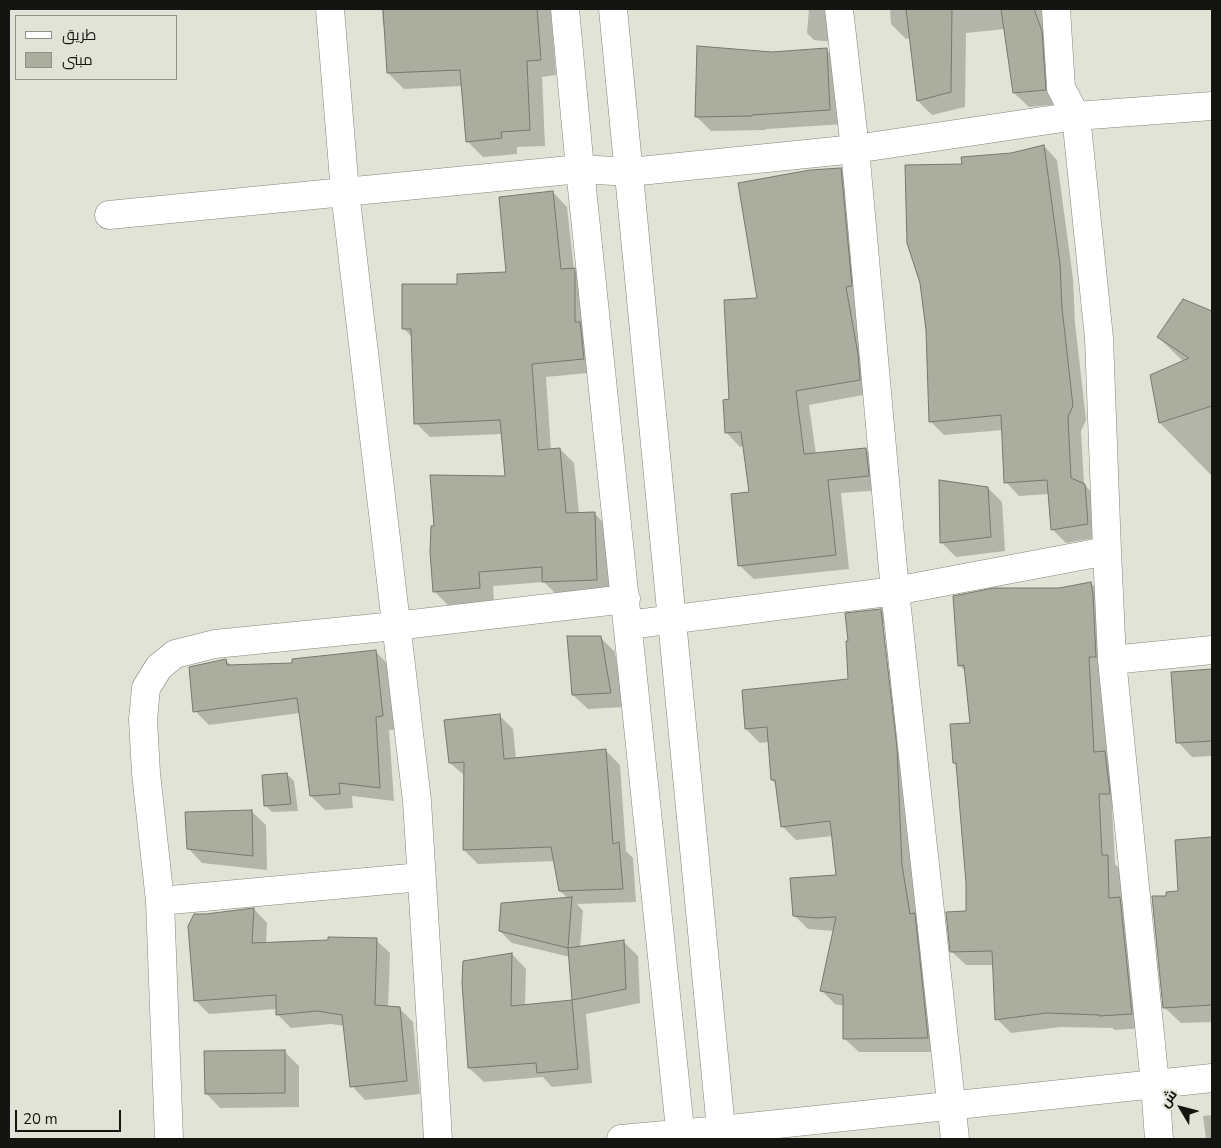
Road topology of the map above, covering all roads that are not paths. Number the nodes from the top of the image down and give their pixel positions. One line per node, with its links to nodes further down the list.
1 (330, 9): 11 (street)
2 (565, 9): 9 (street)
3 (614, 9): 10 (street)
4 (839, 9): 8 (street)
5 (1056, 9): 7 (street)
6 (1212, 106): 7 (street)
7 (1076, 116): 8 (street); 13 (street)
8 (855, 149): 10 (street); 14 (street)
9 (580, 169): 10 (street); 11 (street); 15 (street)
10 (630, 172): 16 (street)
11 (344, 192): 12 (street); 18 (street)
12 (109, 214)
13 (1107, 551): 14 (street); 20 (street)
14 (895, 591): 16 (street); 25 (street)
15 (626, 599): 17 (street); 18 (street)
16 (672, 620): 17 (street); 26 (street)
17 (628, 625): 27 (street)
18 (396, 626): 21 (street); 22 (street)
19 (1212, 650): 20 (street)
20 (1112, 660): 24 (street)
21 (421, 877): 22 (street); 29 (street)
22 (160, 901): 28 (street)
23 (1212, 1078): 24 (street)
24 (1155, 1084): 25 (street); 32 (street)
25 (952, 1105): 26 (street); 31 (street)
26 (721, 1135): 27 (street)
27 (681, 1137): 30 (street)
28 (169, 1139)
29 (438, 1139)
30 (622, 1139)
31 (955, 1139)
32 (1158, 1139)

